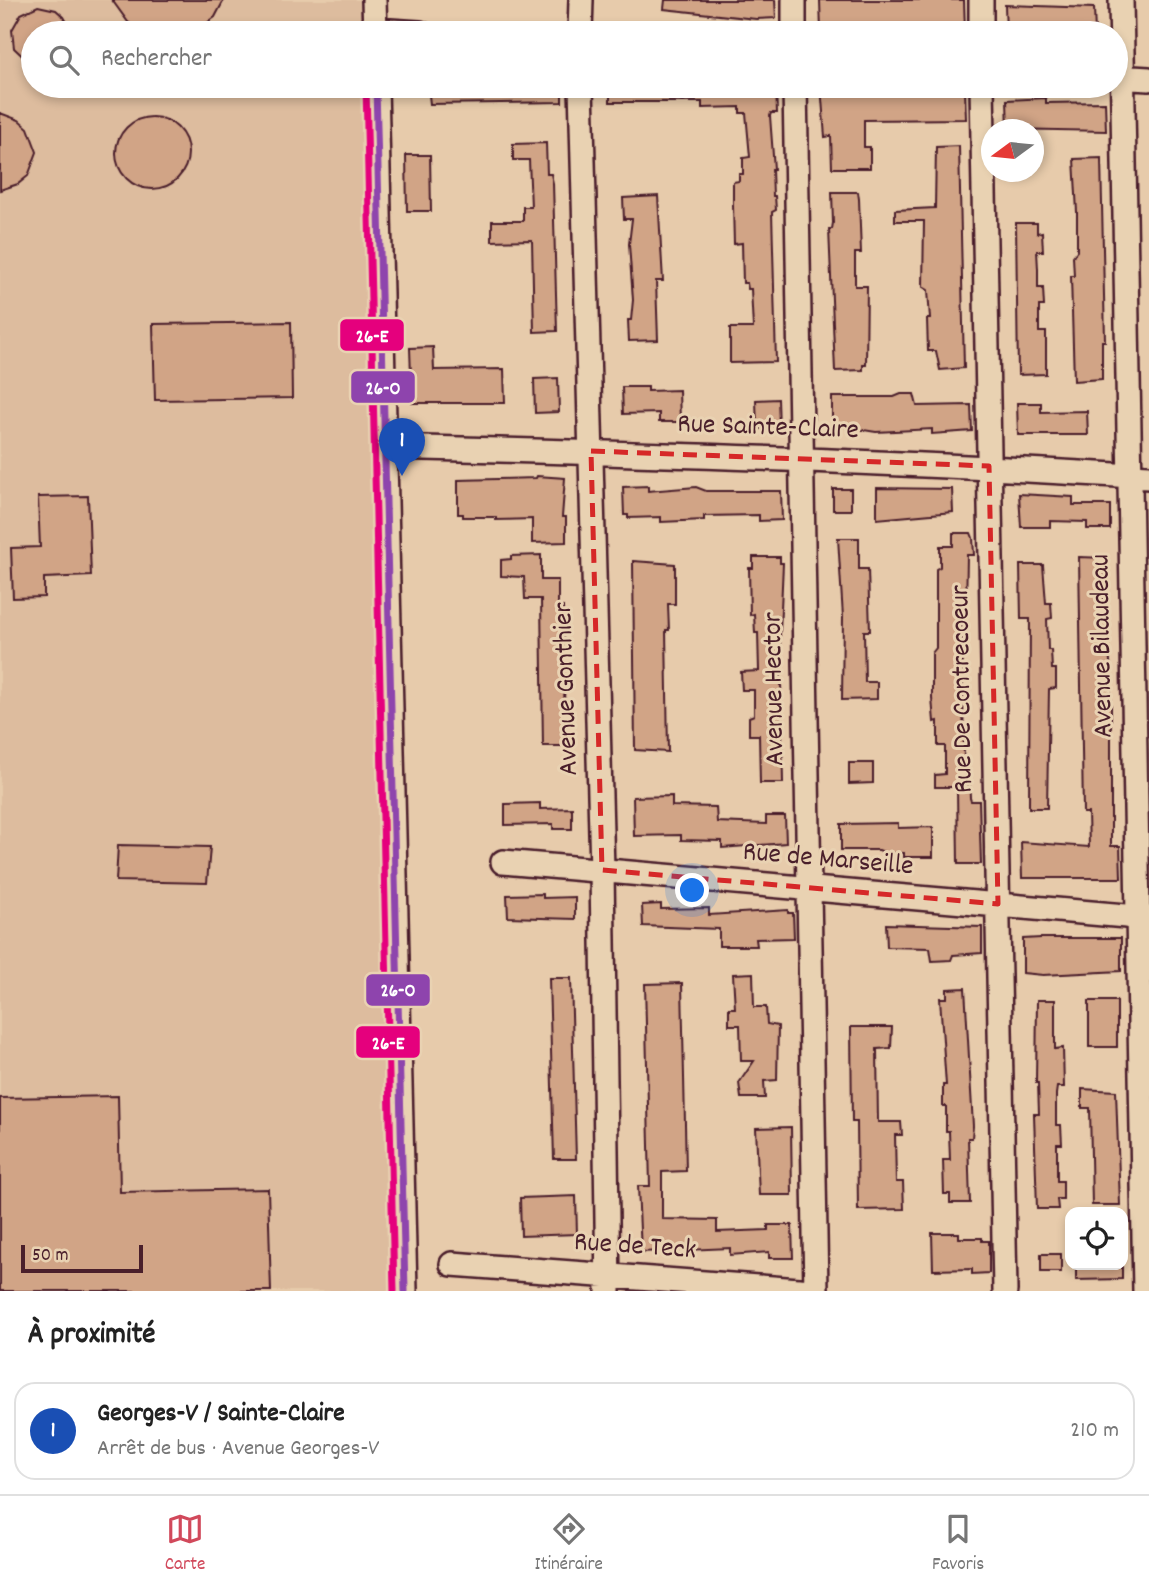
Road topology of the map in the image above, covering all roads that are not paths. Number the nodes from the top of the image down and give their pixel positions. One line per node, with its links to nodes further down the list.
1 (374, 0): 6 (street)
2 (581, 0): 7 (street)
3 (794, 0): 8 (street)
4 (981, 0): 9 (street)
5 (1121, 0): 10 (street, Avenue Bilaudeau)
6 (375, 21)
7 (580, 21)
8 (794, 21)
9 (981, 21)
10 (1121, 21)
11 (1128, 78): 12 (street)
12 (1149, 79)
13 (376, 98): 18 (street)
14 (581, 98): 19 (street, Avenue Gonthier)
15 (795, 98): 20 (street, Avenue Hector)
16 (982, 98): 21 (street, Rue De Contrecoeur)
17 (1121, 98): 22 (street, Avenue Bilaudeau)
18 (385, 447): 19 (street, Rue Sainte-Claire); 30 (street)
19 (591, 451): 20 (street, Rue Sainte-Claire); 24 (street, Avenue Gonthier)
20 (802, 462): 21 (street, Rue Sainte-Claire); 25 (street, Avenue Hector)
21 (989, 466): 22 (street, Rue Sainte-Claire); 26 (street, Rue De Contrecoeur)
22 (1140, 476): 27 (street, Avenue Bilaudeau)
23 (503, 862): 24 (street, Rue de Marseille)
24 (602, 870): 25 (street, Rue de Marseille); 29 (street, Avenue Gonthier)
25 (809, 890): 26 (street, Rue de Marseille); 31 (street, Avenue Hector)
26 (998, 904): 27 (street, Rue de Marseille); 32 (street, Rue De Contrecoeur)
27 (1144, 918): 33 (street, Avenue Bilaudeau)
28 (452, 1264): 29 (street, Rue de Teck)
29 (608, 1283): 31 (street, Rue de Teck)
30 (405, 1291)
31 (814, 1291)
32 (1005, 1291)
33 (1145, 1291)

